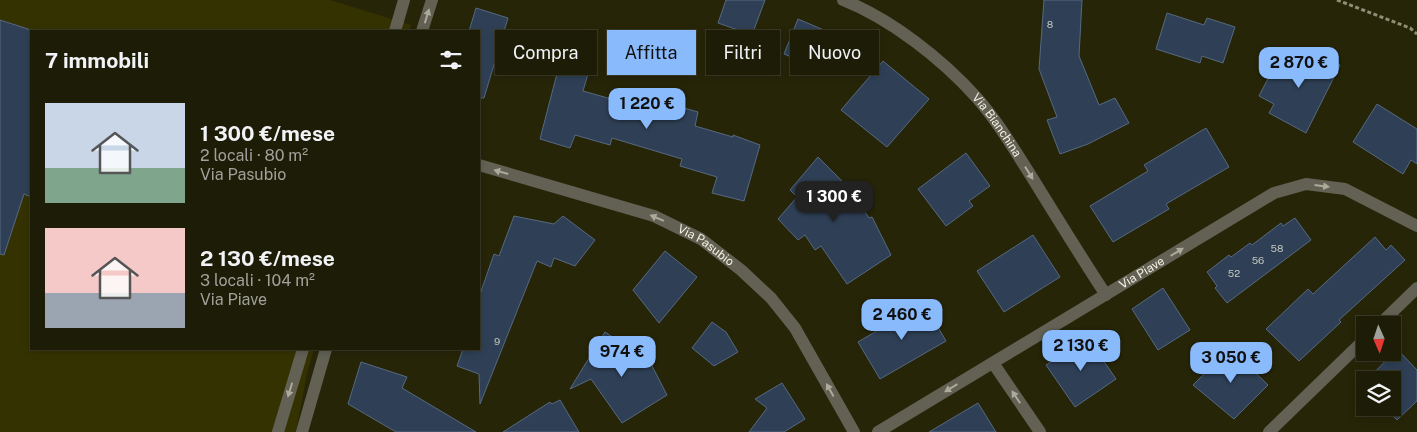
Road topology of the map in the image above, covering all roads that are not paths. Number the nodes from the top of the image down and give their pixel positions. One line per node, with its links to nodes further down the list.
1 (404, 0): 4 (street)
2 (432, 0): 5 (street, one-way to 2)
3 (843, 0): 9 (street, Via Bianchina, one-way to 9)
4 (395, 30)
5 (422, 30)
6 (480, 166): 17 (street, Via Pasubio, one-way to 6)
7 (1417, 226): 9 (street, Via Piave, one-way to 7)
8 (1417, 288): 10 (street)
9 (1106, 296): 14 (street, Via Piave)
10 (1388, 316)
11 (1356, 348): 20 (street)
12 (303, 350): 15 (street, one-way to 15)
13 (326, 350): 16 (street)
14 (993, 362): 18 (street, Via Piave, one-way to 18); 19 (street, one-way to 14)
15 (278, 432)
16 (302, 432)
17 (854, 432)
18 (878, 432)
19 (1040, 432)
20 (1269, 432)

